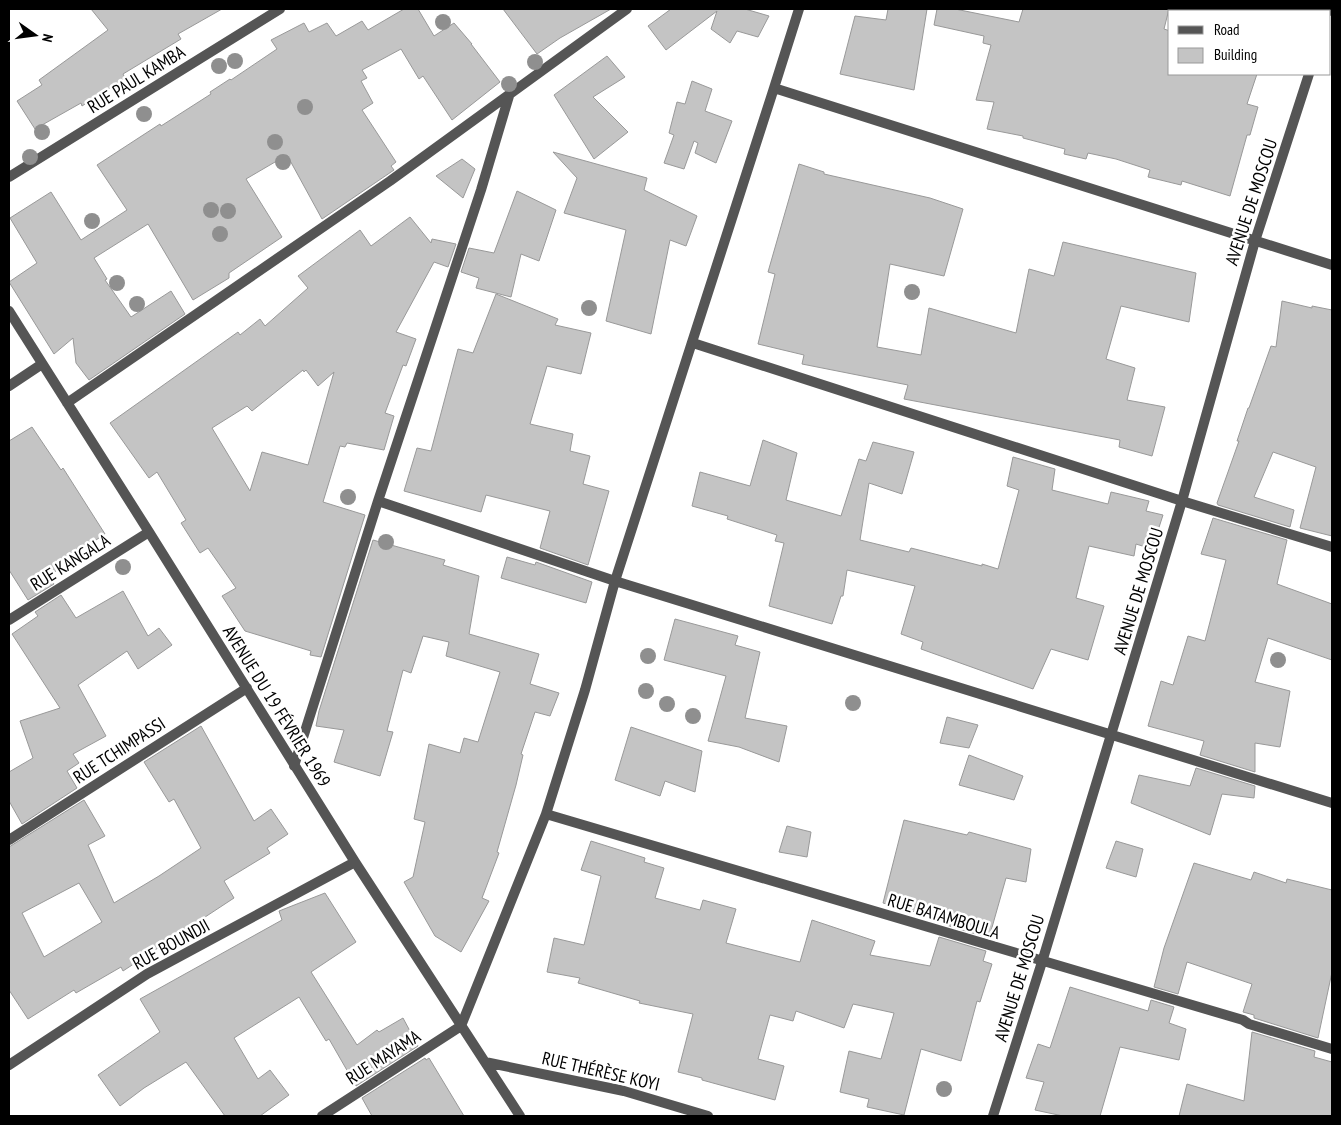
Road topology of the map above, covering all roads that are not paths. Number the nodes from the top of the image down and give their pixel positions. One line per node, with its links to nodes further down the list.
1 (280, 9): 7 (street, RUE PAUL KAMBA)
2 (627, 9): 6 (street)
3 (798, 9): 5 (street)
4 (1309, 75): 8 (street, AVENUE DE MOSCOU)
5 (774, 88): 8 (street); 11 (street)
6 (509, 96): 14 (street); 15 (street)
7 (9, 177)
8 (1254, 241): 9 (street); 16 (street, AVENUE DE MOSCOU)
9 (1332, 265)
10 (9, 311): 12 (street, AVENUE DU 19 FÉVRIER 1969)
11 (693, 343): 16 (street); 19 (street)
12 (42, 364): 13 (street); 14 (street, AVENUE DU 19 FÉVRIER 1969)
13 (9, 386)
14 (67, 404): 17 (street, AVENUE DU 19 FÉVRIER 1969)
15 (378, 501): 19 (street); 23 (street)
16 (1182, 501): 18 (street); 22 (street, AVENUE DE MOSCOU)
17 (149, 532): 20 (street, RUE KANGALA); 21 (street, AVENUE DU 19 FÉVRIER 1969)
18 (1332, 547)
19 (615, 580): 22 (street); 25 (street)
20 (9, 620)
21 (247, 688): 23 (street, AVENUE DU 19 FÉVRIER 1969); 26 (street, RUE TCHIMPASSI)
22 (1111, 734): 24 (street); 28 (street, AVENUE DE MOSCOU)
23 (294, 766): 27 (street, AVENUE DU 19 FÉVRIER 1969)
24 (1332, 803)
25 (546, 814): 28 (street, RUE BATAMBOULA); 29 (street)
26 (9, 840)
27 (355, 862): 29 (street, AVENUE DU 19 FÉVRIER 1969); 32 (street, RUE BOUNDJI)
28 (1042, 962): 30 (street, RUE BATAMBOULA); 36 (street, AVENUE DE MOSCOU)
29 (461, 1026): 31 (street, AVENUE DU 19 FÉVRIER 1969); 33 (street, RUE MAYAMA)
30 (1332, 1048)
31 (485, 1062): 34 (street, AVENUE DU 19 FÉVRIER 1969); 35 (street, RUE THÉRÈSE KOYI)
32 (9, 1065)
33 (322, 1116)
34 (520, 1116)
35 (708, 1116)
36 (992, 1116)

